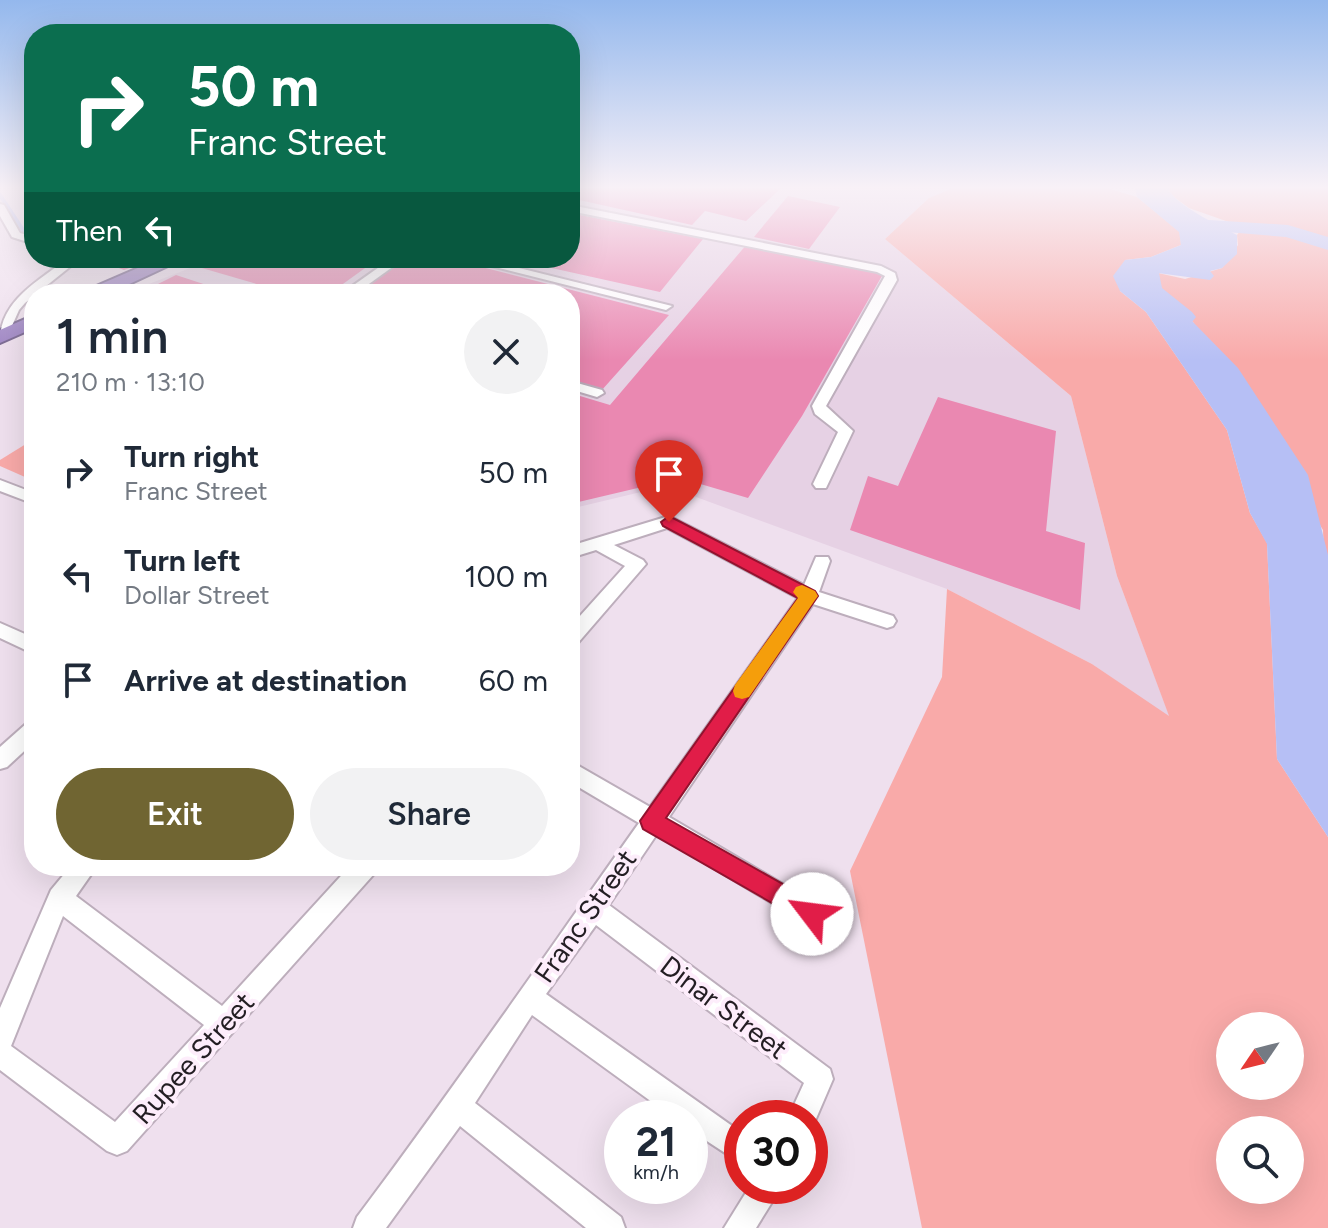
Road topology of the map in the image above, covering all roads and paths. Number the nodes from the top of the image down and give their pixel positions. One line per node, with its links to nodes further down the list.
1 (764, 245): 17 (street)
2 (62, 268): 6 (street)
3 (153, 268): 7 (highway)
4 (385, 268): 8 (street)
5 (507, 268): 9 (street)
6 (42, 284)
7 (116, 284)
8 (361, 284)
9 (574, 284)
10 (580, 285): 12 (street)
11 (24, 298): 14 (street)
12 (666, 306)
13 (24, 326): 14 (highway)
14 (0, 337)
15 (580, 388): 16 (street)
16 (597, 393)
17 (821, 484)
18 (0, 485): 19 (street)
19 (24, 495)
20 (597, 543): 21 (street); 23 (street); 25 (street)
21 (580, 549)
22 (822, 561): 23 (street, Franc Street)
23 (809, 596): 24 (street); 31 (street, Franc Street)
24 (887, 621)
25 (580, 628)
26 (0, 630): 27 (street)
27 (24, 641)
28 (24, 738): 29 (street)
29 (0, 760)
30 (580, 777): 31 (street)
31 (651, 821): 35 (street, Franc Street); 36 (street)
32 (78, 876): 34 (street)
33 (357, 876): 38 (street, Rupee Street)
34 (59, 898): 38 (street); 39 (street)
35 (593, 908): 37 (street, Franc Street); 41 (street, Dinar Street)
36 (812, 914)
37 (529, 997): 42 (street, Franc Street); 43 (street)
38 (223, 1023): 40 (street, Rupee Street)
39 (0, 1041)
40 (0, 1054)
41 (810, 1100)
42 (457, 1106): 45 (street, Franc Street); 46 (street)
43 (724, 1137)
44 (755, 1204): 47 (street)
45 (376, 1225)
46 (610, 1228)
47 (739, 1228)

